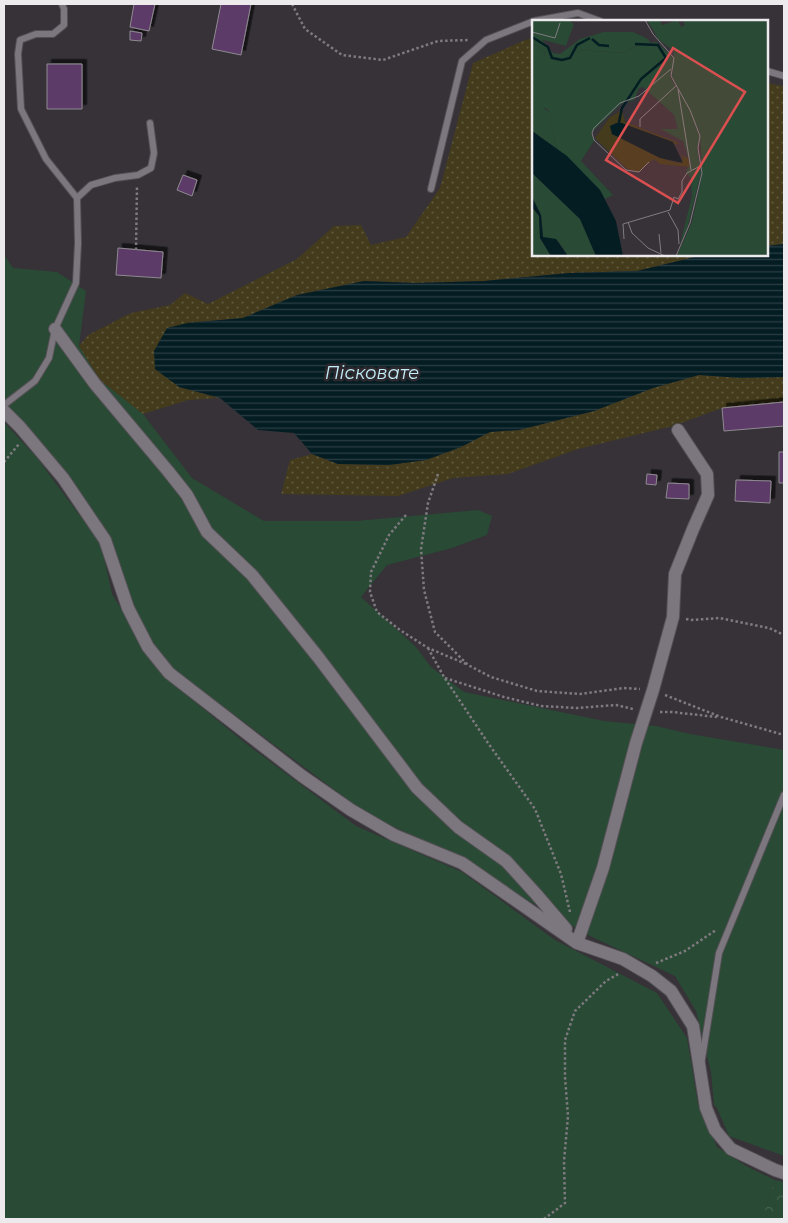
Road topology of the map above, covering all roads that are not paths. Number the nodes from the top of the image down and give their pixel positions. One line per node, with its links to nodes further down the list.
1 (62, 4): 9 (lane)
2 (540, 20): 3 (lane)
3 (597, 20)
4 (532, 22): 8 (lane)
5 (768, 71): 6 (lane)
6 (784, 76)
7 (150, 122): 9 (lane)
8 (432, 189)
9 (77, 198): 10 (lane)
10 (55, 329): 11 (lane); 15 (street)
11 (4, 405)
12 (4, 411): 15 (street)
13 (678, 430): 15 (street)
14 (784, 795): 16 (lane)
15 (577, 943): 16 (street)
16 (701, 1070): 17 (street)
17 (784, 1172)

